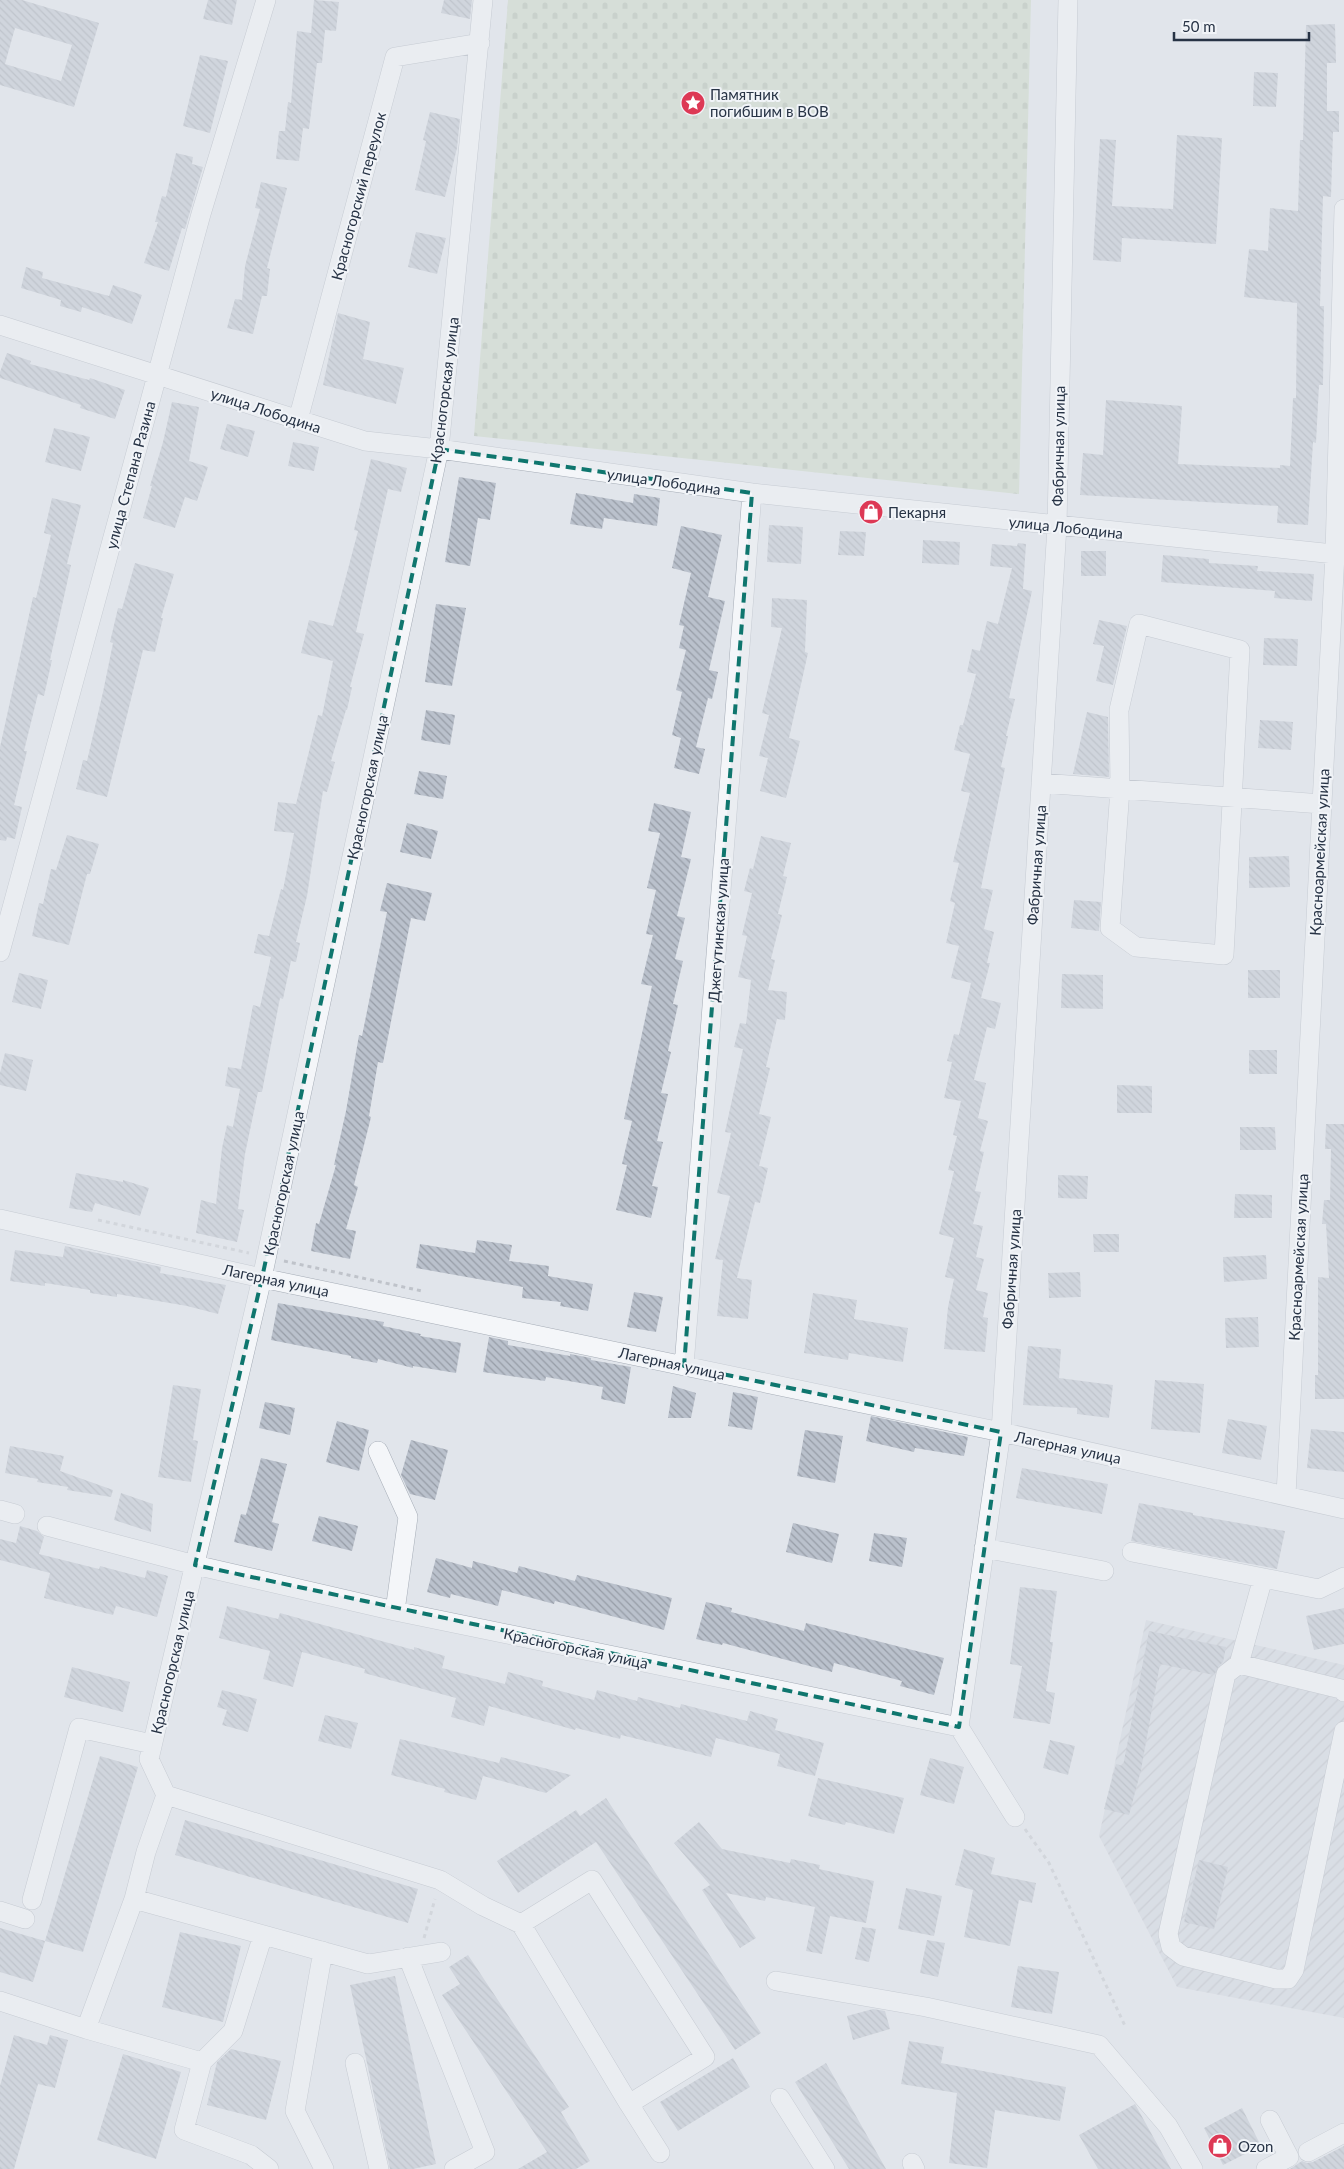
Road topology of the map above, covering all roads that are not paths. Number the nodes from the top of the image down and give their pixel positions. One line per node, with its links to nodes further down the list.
1 (266, 0): 7 (street, улица Степана Разина)
2 (483, 0): 4 (street, Красногорская улица)
3 (1068, 0): 11 (street, Фабричная улица)
4 (480, 42): 8 (street, Красногорский переулок); 9 (street, Красногорская улица)
5 (1344, 209): 12 (street, Красноармейская улица)
6 (0, 325): 7 (street, улица Лободина)
7 (158, 375): 8 (street, улица Лободина); 17 (street, улица Степана Разина)
8 (298, 420): 9 (street, улица Лободина)
9 (439, 449): 10 (street, улица Лободина); 19 (street, Красногорская улица)
10 (752, 493): 11 (street, улица Лободина); 20 (street, Джегутинская улица)
11 (1056, 526): 12 (street, улица Лободина); 13 (street, Фабричная улица)
12 (1340, 554): 16 (street, Красноармейская улица)
13 (1041, 783): 14 (street); 21 (street, Фабричная улица)
14 (1120, 789): 15 (street); 15 (street); 15 (street)
15 (1231, 797): 16 (street)
16 (1322, 804): 23 (street, Красноармейская улица)
17 (0, 952)
18 (0, 1219): 19 (street, Лагерная улица)
19 (262, 1278): 20 (street, Лагерная улица); 28 (street, Красногорская улица)
20 (684, 1366): 21 (street, Лагерная улица)
21 (1001, 1432): 23 (street, Лагерная улица); 26 (street, Фабричная улица)
22 (378, 1451): 32 (street)
23 (1286, 1496): 24 (street, Лагерная улица)
24 (1344, 1509)
25 (47, 1526): 28 (street)
26 (984, 1548): 29 (street); 35 (street, Фабричная улица)
27 (1132, 1552): 31 (street)
28 (194, 1565): 32 (street, Красногорская улица); 37 (street, Красногорская улица)
29 (1104, 1571)
30 (1344, 1577): 31 (street)
31 (1263, 1578): 33 (street)
32 (395, 1611): 35 (street, Красногорская улица)
33 (1239, 1664): 34 (street); 36 (street)
34 (1344, 1692)
35 (959, 1727): 39 (street)
36 (1344, 1731)
37 (150, 1752): 38 (street); 41 (street)
38 (166, 1795): 40 (street); 44 (street)
39 (1015, 1817)
40 (134, 1899): 45 (street); 51 (street)
41 (32, 1900)
42 (0, 1911): 43 (street)
43 (25, 1919)
44 (522, 1924): 55 (street); 55 (street)
45 (263, 1935): 46 (street); 52 (street)
46 (323, 1952): 48 (street); 61 (street)
47 (441, 1952): 48 (street)
48 (413, 1957): 63 (street)
49 (776, 1981): 65 (street)
50 (0, 2001): 51 (street)
51 (86, 2029): 52 (street)
52 (202, 2062): 60 (street)
53 (355, 2062): 62 (street)
54 (780, 2098): 64 (street)
55 (629, 2104): 59 (street)
56 (1270, 2120): 66 (street)
57 (1344, 2133): 58 (street)
58 (1308, 2152)
59 (660, 2153)
60 (269, 2169)
61 (324, 2169)
62 (379, 2169)
63 (454, 2169)
64 (825, 2169)
65 (1193, 2169)
66 (1266, 2169)

